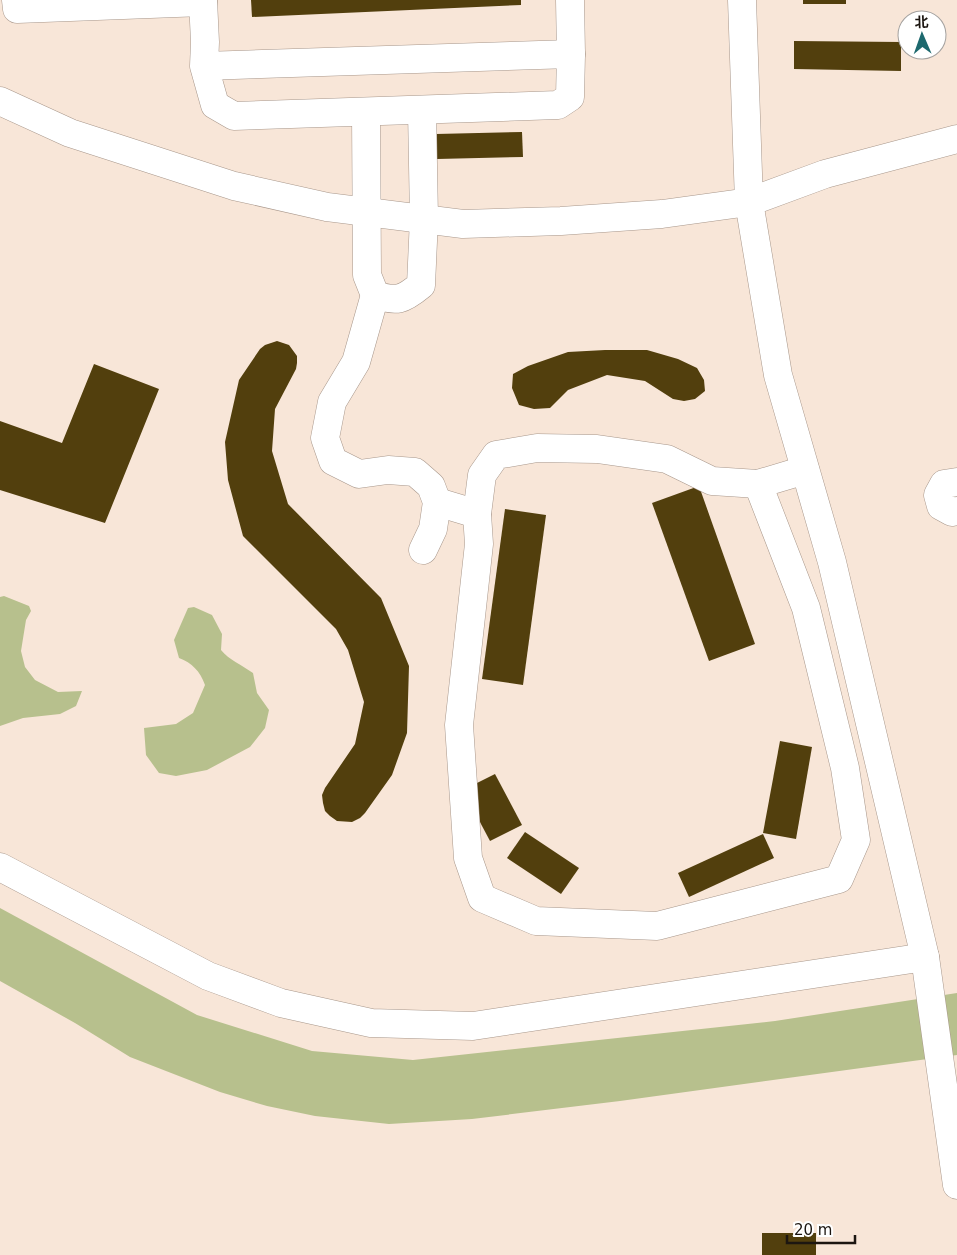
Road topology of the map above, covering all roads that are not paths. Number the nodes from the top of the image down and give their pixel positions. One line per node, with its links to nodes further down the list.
1 (16, 0): 4 (street)
2 (570, 0): 5 (street)
3 (742, 0): 11 (street)
4 (203, 1): 6 (street)
5 (571, 54): 6 (street); 8 (street)
6 (204, 66): 9 (street)
7 (0, 101): 12 (street)
8 (422, 110): 9 (street); 13 (street)
9 (366, 112): 12 (street)
10 (957, 139): 11 (street)
11 (749, 202): 13 (street); 15 (street)
12 (366, 212): 13 (street); 14 (street)
13 (424, 220): 14 (street)
14 (375, 295): 18 (street)
15 (805, 470): 17 (street); 23 (street)
16 (957, 482): 19 (street)
17 (758, 484): 20 (street); 20 (street)
18 (437, 502): 20 (street); 21 (street)
19 (957, 511)
20 (477, 514)
21 (423, 550)
22 (0, 867): 23 (street)
23 (925, 957): 24 (street)
24 (957, 1185)

